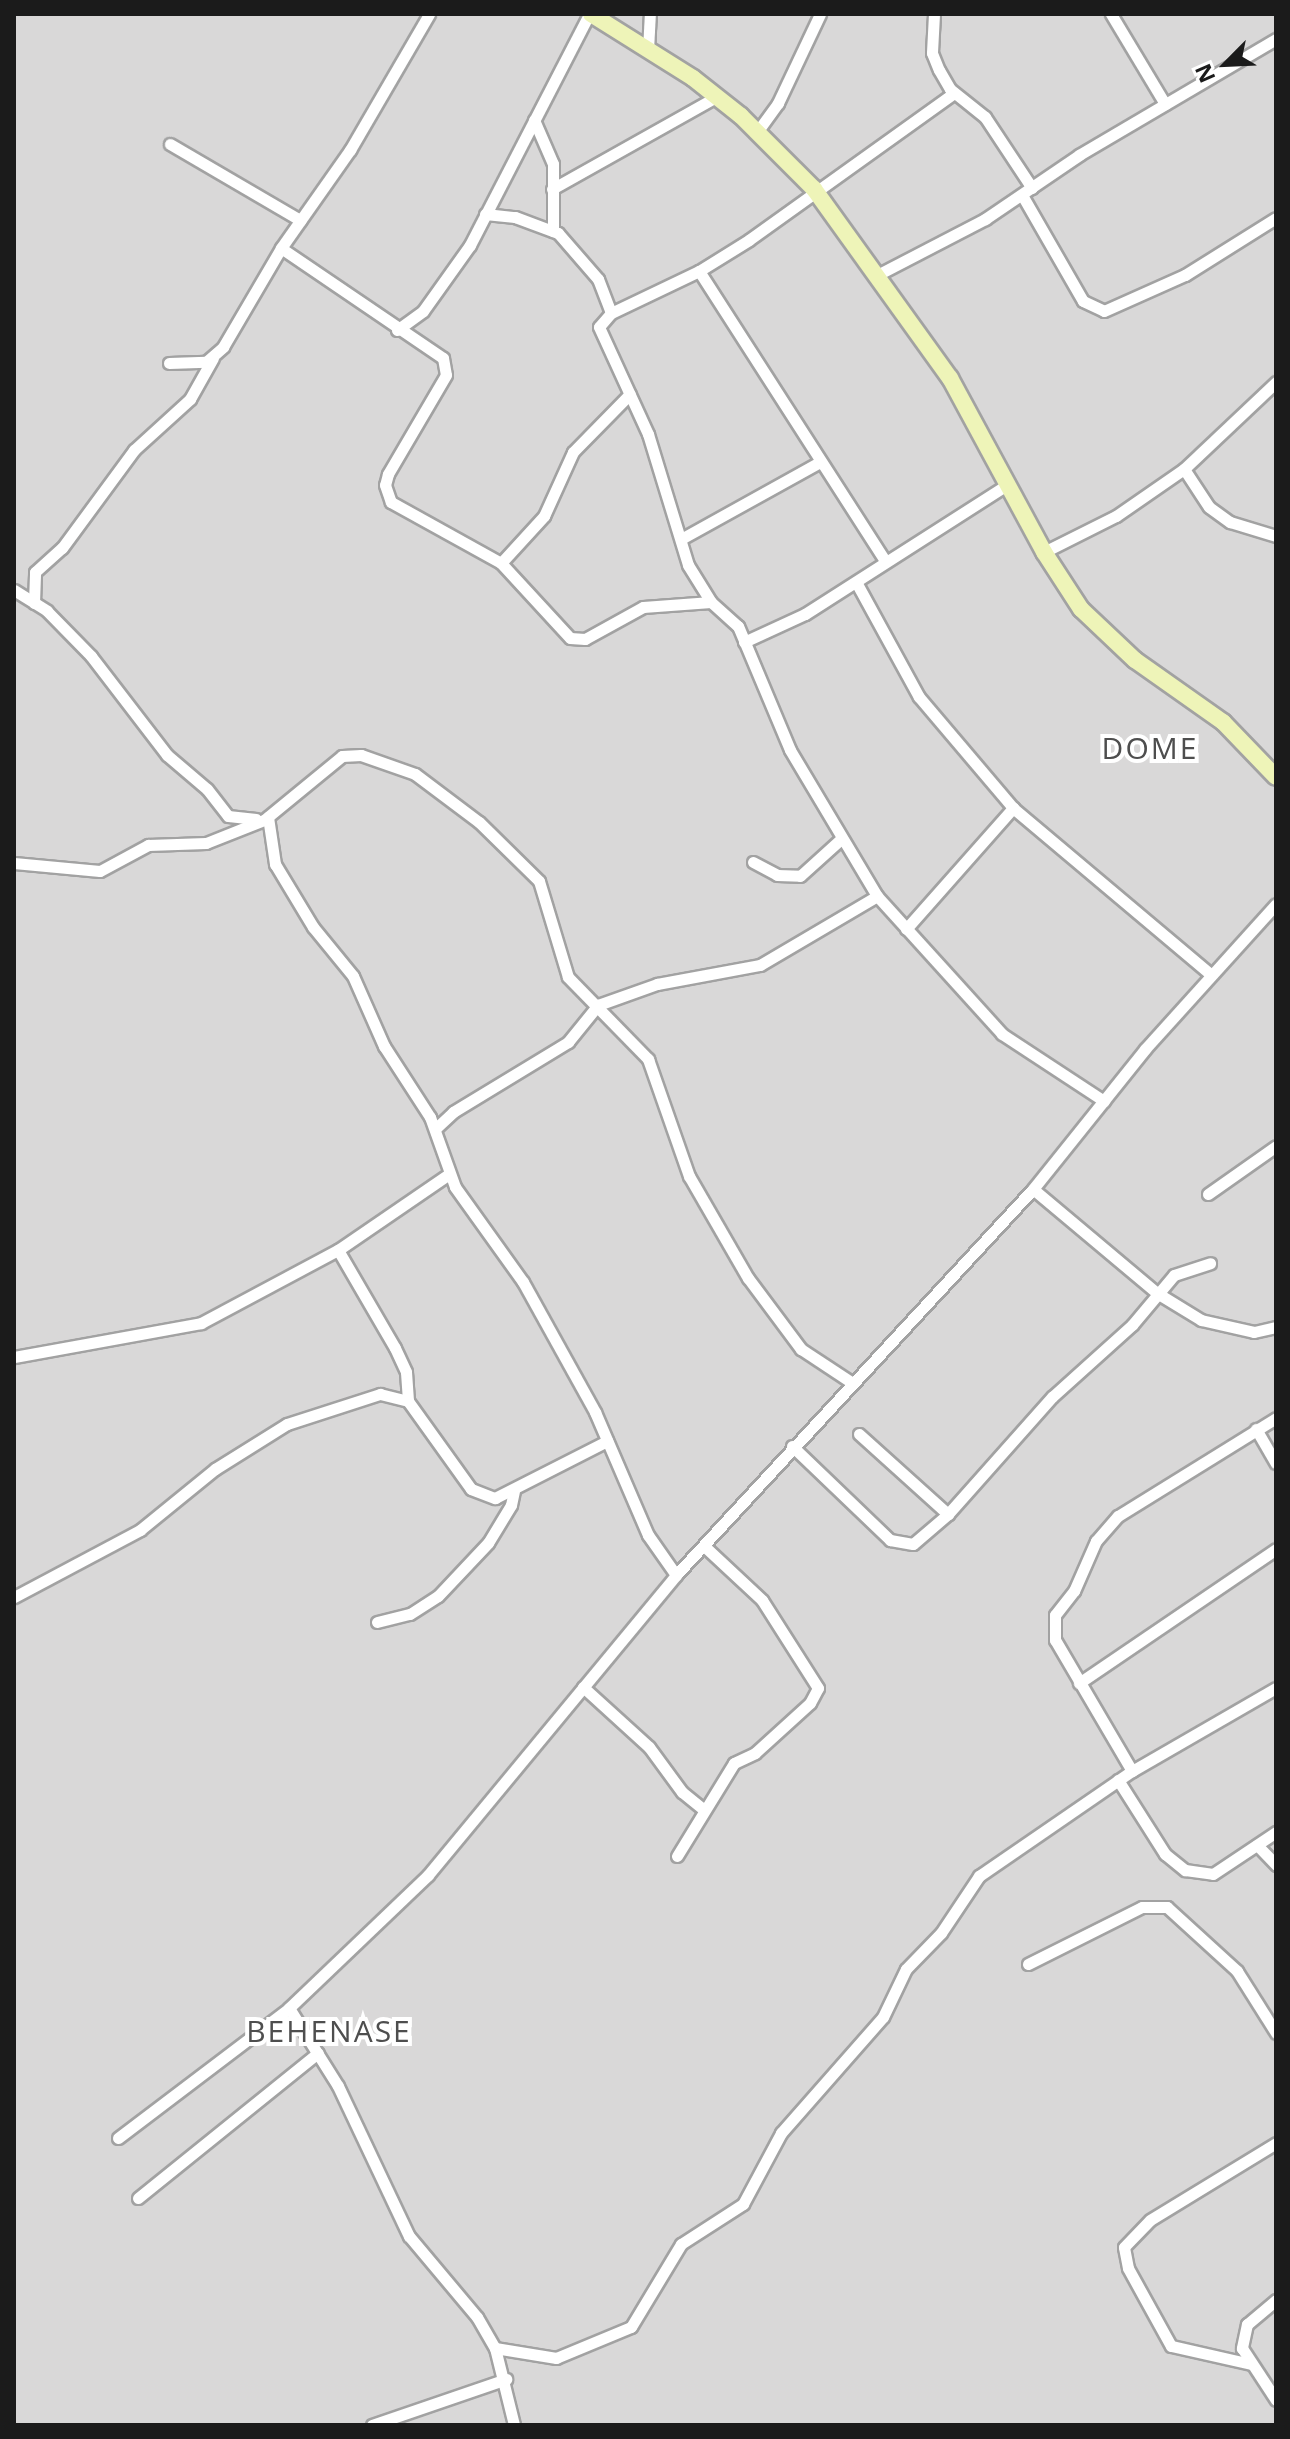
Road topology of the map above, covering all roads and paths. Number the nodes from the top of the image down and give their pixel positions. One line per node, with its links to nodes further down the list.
1 (429, 14): 20 (street)
2 (590, 14): 8 (street); 12 (street)
3 (650, 14): 8 (street)
4 (820, 14): 13 (street)
5 (934, 14): 9 (street)
6 (1111, 14): 11 (street)
7 (1276, 39): 11 (street)
8 (648, 50): 10 (street)
9 (954, 93): 16 (street); 17 (street)
10 (716, 97): 13 (street); 15 (street)
11 (1165, 104): 17 (street)
12 (534, 120): 15 (street); 18 (street)
13 (757, 132): 16 (street)
14 (170, 144): 20 (street)
15 (552, 189): 21 (street)
16 (814, 189): 23 (street); 24 (street)
17 (1027, 192): 19 (street); 24 (street)
18 (485, 214): 21 (street); 26 (street)
19 (1276, 218)
20 (300, 220): 22 (street)
21 (553, 231): 25 (street)
22 (281, 248): 26 (street); 27 (street)
23 (699, 271): 25 (street); 31 (street)
24 (877, 275): 33 (street)
25 (611, 313): 30 (street)
26 (397, 330): 38 (street)
27 (213, 357): 28 (street); 42 (street)
28 (169, 363)
29 (1276, 382): 32 (street)
30 (630, 394): 35 (street); 38 (street)
31 (820, 462): 35 (street); 37 (street)
32 (1184, 469): 34 (street); 36 (street)
33 (1008, 484): 36 (street); 37 (street)
34 (1276, 536)
35 (681, 539): 41 (street)
36 (1044, 552): 44 (street)
37 (885, 561): 39 (street)
38 (501, 563): 41 (street)
39 (856, 582): 43 (street); 45 (street)
40 (14, 590): 42 (street)
41 (711, 602): 43 (street)
42 (34, 603): 46 (street)
43 (744, 642): 47 (street)
44 (1276, 777)
45 (1013, 808): 52 (street); 53 (street)
46 (266, 818): 49 (street); 54 (street); 56 (street)
47 (841, 839): 48 (street); 50 (street)
48 (753, 862)
49 (14, 863)
50 (877, 896): 52 (street); 54 (street)
51 (1276, 904): 53 (street)
52 (906, 929): 55 (street)
53 (1211, 975): 55 (street)
54 (598, 1005): 56 (street); 66 (street)
55 (1104, 1101): 59 (street)
56 (435, 1129): 58 (street)
57 (1276, 1146): 60 (street)
58 (449, 1174): 61 (street); 71 (street)
59 (1033, 1189): 63 (street); 66 (street)
60 (1208, 1194)
61 (338, 1250): 65 (street); 67 (street)
62 (1210, 1263): 63 (street)
63 (1157, 1293): 64 (street); 75 (street)
64 (1276, 1327)
65 (14, 1357)
66 (851, 1382): 72 (street)
67 (408, 1401): 74 (street); 79 (street)
68 (1276, 1418): 69 (street)
69 (1256, 1429): 73 (street); 81 (street)
70 (859, 1434): 75 (street)
71 (607, 1441): 74 (street); 78 (street)
72 (792, 1446): 75 (street); 76 (street)
73 (1276, 1463)
74 (514, 1491): 80 (street)
75 (948, 1514)
76 (704, 1546): 78 (street); 86 (street)
77 (1276, 1549): 81 (street)
78 (676, 1575): 82 (street)
79 (14, 1597)
80 (377, 1622)
81 (1079, 1683): 84 (street)
82 (583, 1687): 86 (street); 92 (street)
83 (1276, 1688): 84 (street)
84 (1132, 1771): 85 (street)
85 (1118, 1780): 88 (street); 99 (street)
86 (703, 1809): 89 (street)
87 (1276, 1832): 88 (street)
88 (1257, 1845): 90 (street)
89 (677, 1856)
90 (1276, 1865)
91 (1028, 1964): 93 (street)
92 (289, 2008): 94 (street); 95 (street)
93 (1276, 2033)
94 (318, 2053): 97 (street); 99 (street)
95 (118, 2138)
96 (1276, 2143): 100 (street)
97 (138, 2198)
98 (1276, 2300): 100 (street)
99 (495, 2348): 101 (street)
100 (1251, 2364): 102 (street)
101 (506, 2379): 103 (street); 104 (street)
102 (1276, 2400)
103 (372, 2425)
104 (514, 2425)

